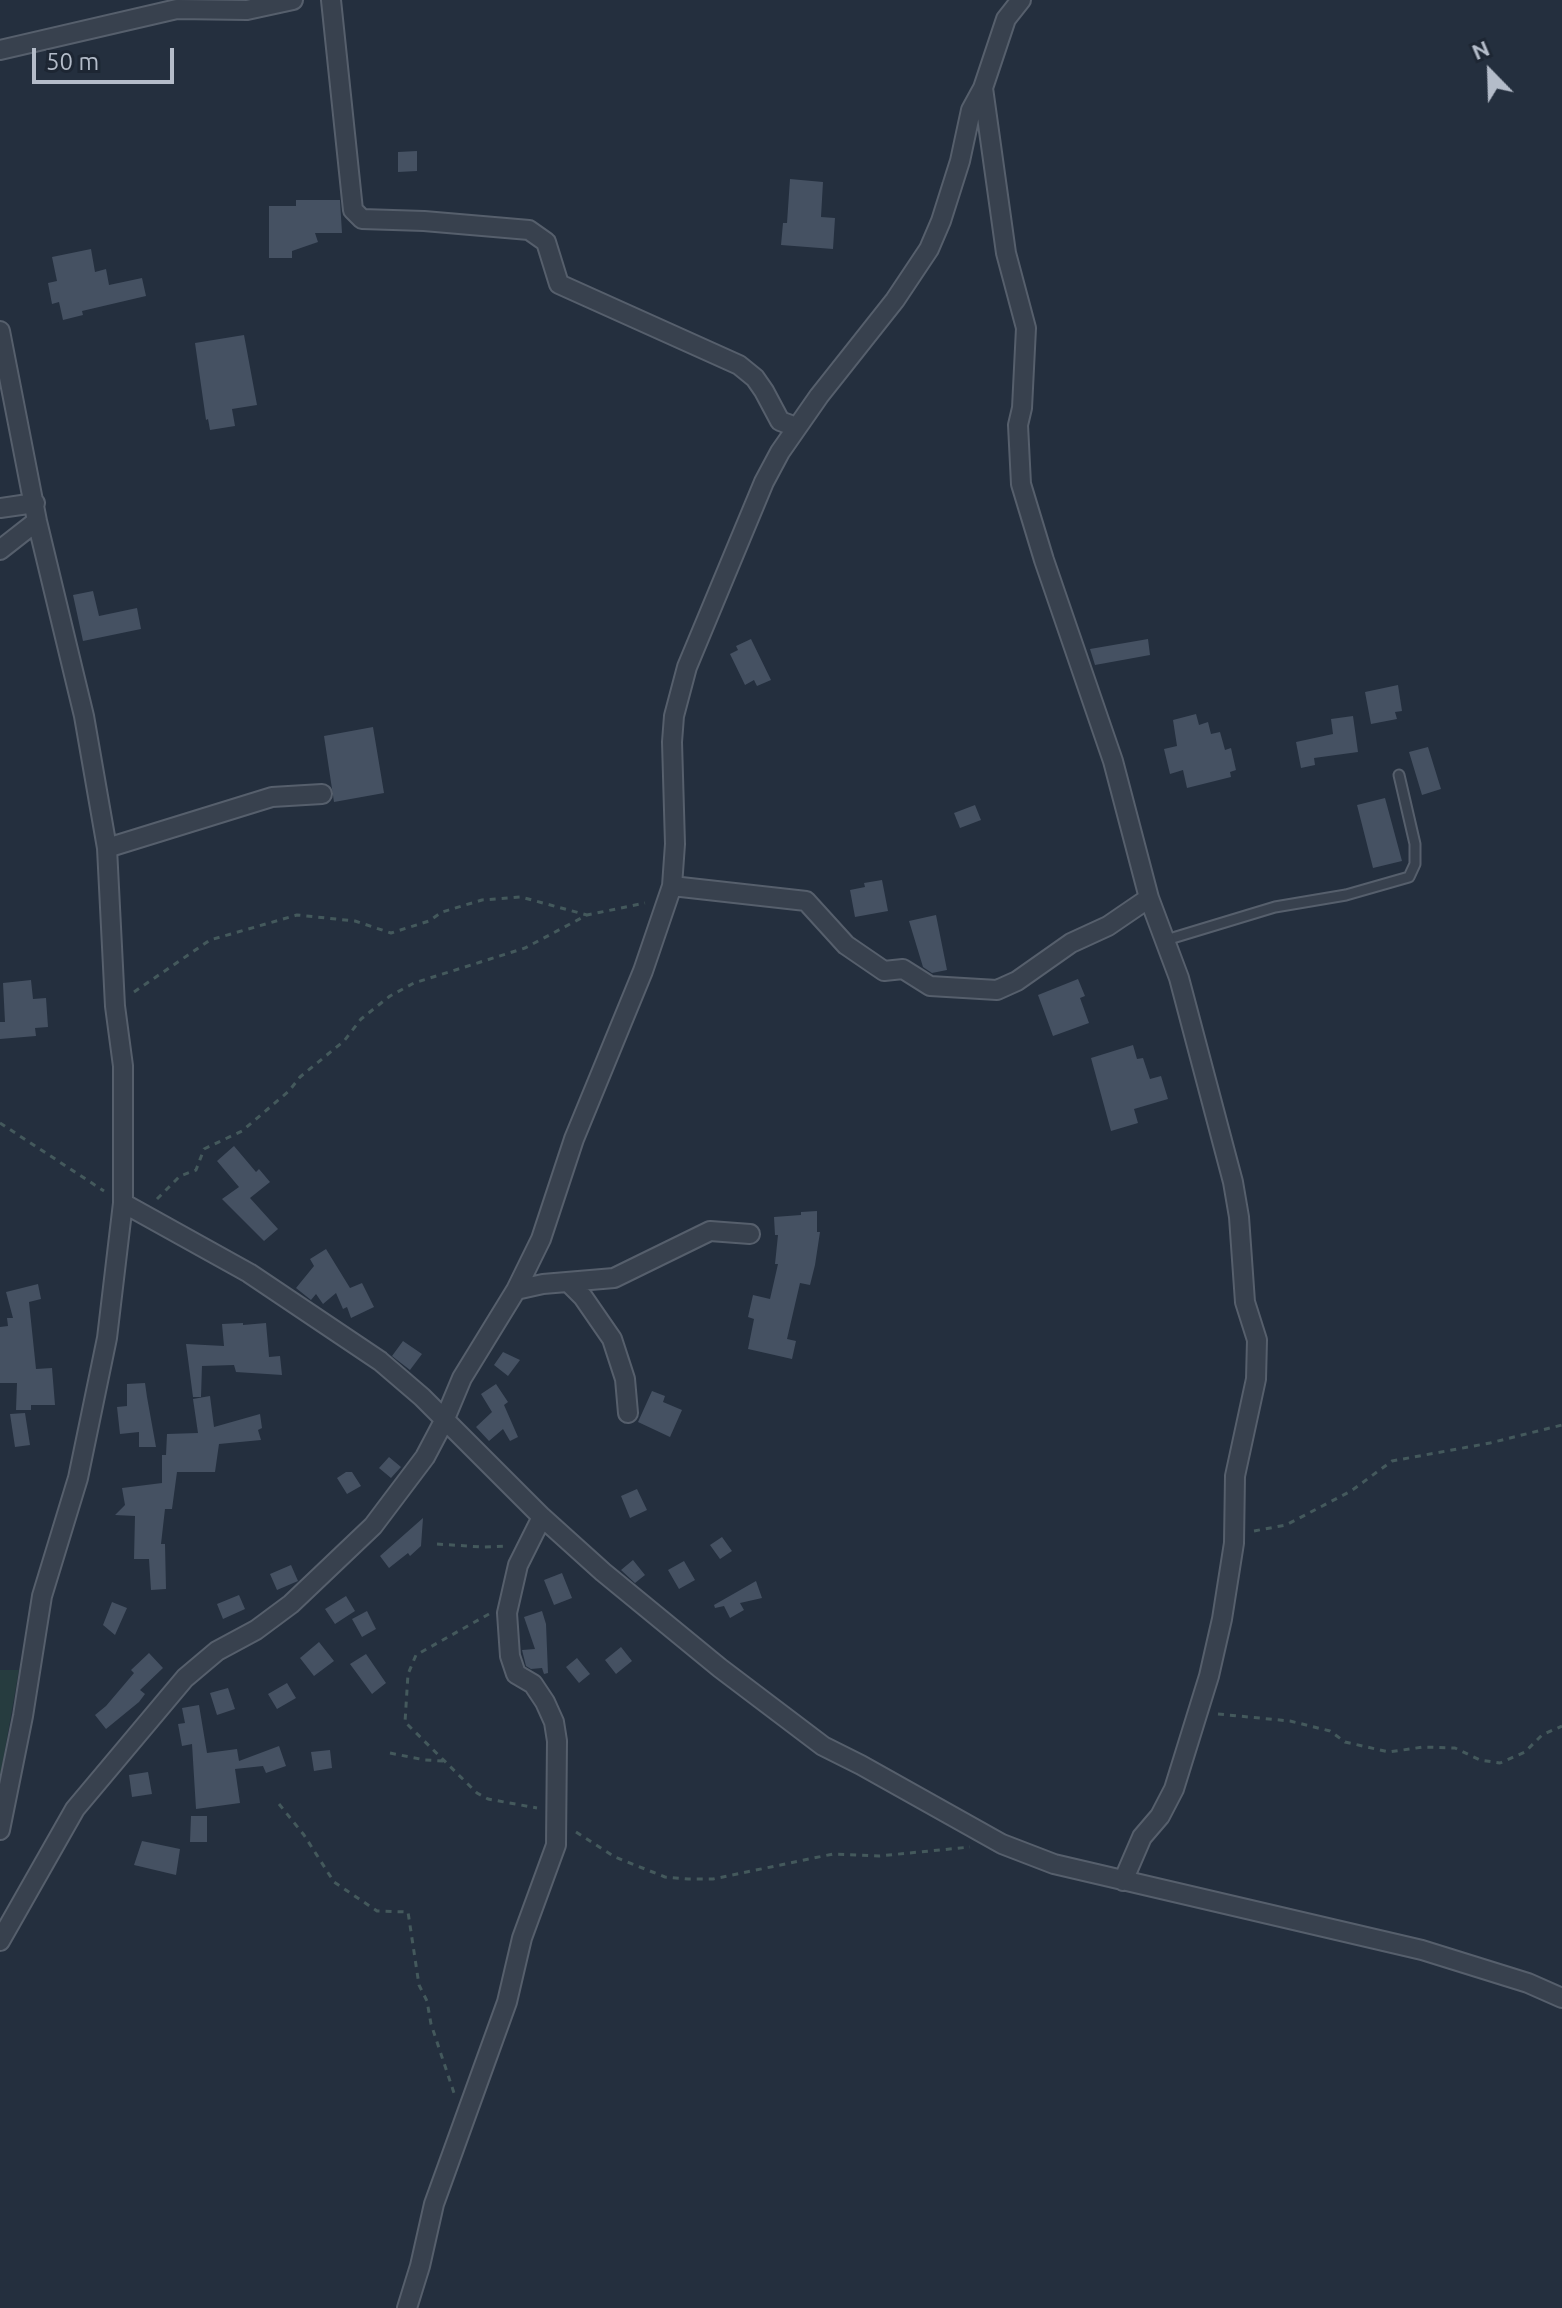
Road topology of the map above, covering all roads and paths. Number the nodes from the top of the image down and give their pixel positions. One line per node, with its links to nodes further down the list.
1 (293, 0): 6 (street)
2 (331, 0): 9 (street)
3 (1010, 0): 5 (street)
4 (1021, 0): 5 (street)
5 (1006, 19): 7 (street)
6 (0, 50)
7 (983, 88): 9 (street); 17 (street)
8 (0, 332): 11 (street)
9 (796, 427): 16 (street)
10 (0, 508): 11 (street)
11 (36, 512): 12 (street); 15 (street)
12 (0, 550)
13 (1399, 775): 19 (lane)
14 (322, 794): 15 (street)
15 (107, 848): 20 (street)
16 (670, 892): 17 (street); 18 (path); 26 (street)
17 (1149, 898): 19 (street)
18 (587, 915): 20 (path); 23 (path)
19 (1166, 940): 31 (street)
20 (115, 1006): 22 (street)
21 (0, 1123): 22 (path)
22 (123, 1203): 23 (street); 41 (street)
23 (143, 1213): 28 (street)
24 (750, 1234): 25 (street)
25 (569, 1283): 26 (street); 27 (street)
26 (516, 1290): 28 (street)
27 (628, 1413)
28 (444, 1421): 30 (street); 44 (street)
29 (1562, 1425): 31 (path)
30 (542, 1517): 33 (street); 43 (street)
31 (1234, 1543): 35 (street)
32 (437, 1544): 33 (path)
33 (526, 1544): 34 (street)
34 (507, 1613): 38 (path); 40 (street)
35 (1198, 1710): 36 (path); 43 (street)
36 (1562, 1726)
37 (390, 1753): 38 (path)
38 (444, 1761): 40 (path)
39 (279, 1804): 46 (path)
40 (557, 1815): 42 (path); 46 (street)
41 (0, 1830)
42 (971, 1847)
43 (1123, 1881): 45 (street)
44 (0, 1941)
45 (1562, 1998)
46 (463, 2119): 47 (street)
47 (407, 2308)

